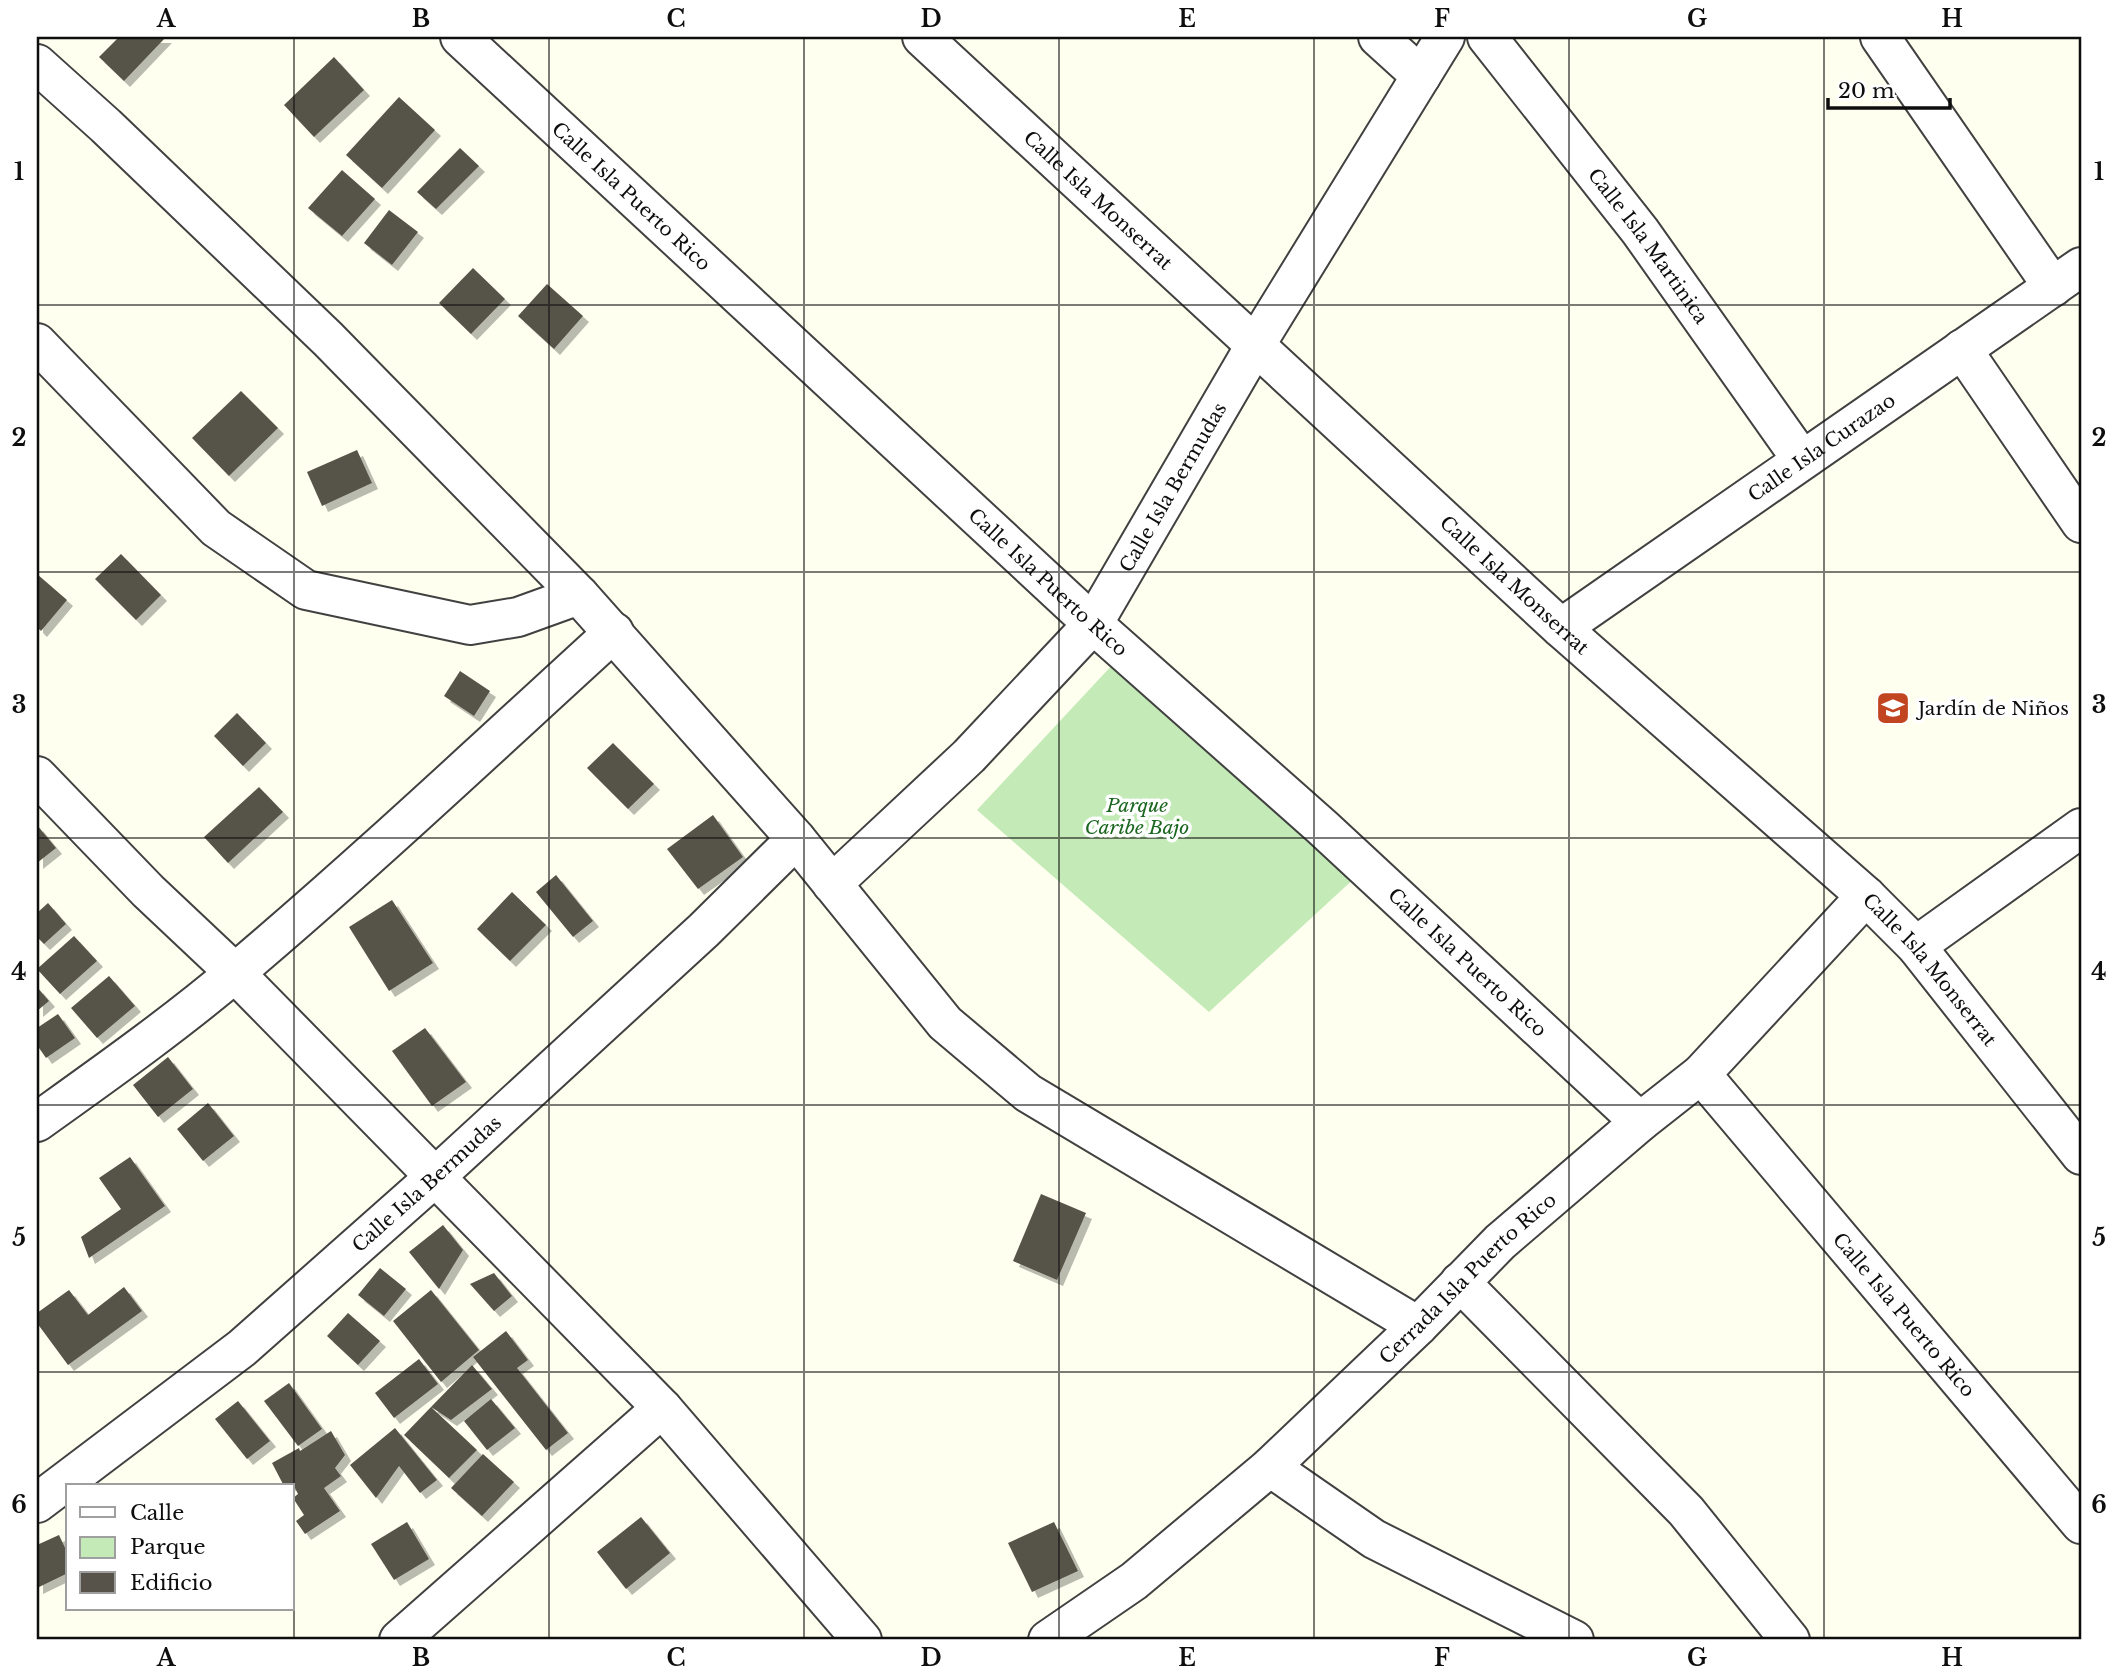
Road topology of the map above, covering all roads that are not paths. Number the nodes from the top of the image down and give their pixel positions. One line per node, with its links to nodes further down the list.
1 (460, 37): 16 (street, Calle Isla Puerto Rico)
2 (922, 37): 11 (street, Calle Isla Monserrat)
3 (1378, 37): 8 (street)
4 (1445, 37): 8 (street, Calle Isla Bermudas)
5 (1487, 37): 13 (street, Calle Isla Martinica)
6 (1880, 37): 9 (street)
7 (37, 64): 15 (street)
8 (1421, 76): 11 (street, Calle Isla Bermudas)
9 (2067, 277): 12 (street, Calle Isla Curazao)
10 (37, 343): 15 (street)
11 (1256, 344): 16 (street, Calle Isla Bermudas); 17 (street, Calle Isla Monserrat)
12 (1962, 349): 13 (street, Calle Isla Curazao); 14 (street)
13 (1802, 460): 17 (street, Calle Isla Curazao)
14 (2081, 523)
15 (579, 595): 18 (street)
16 (1093, 624): 22 (street, Calle Isla Bermudas); 28 (street, Calle Isla Puerto Rico)
17 (1561, 628): 23 (street, Calle Isla Monserrat)
18 (614, 632): 21 (street); 25 (street)
19 (37, 776): 25 (street)
20 (2081, 828): 24 (street)
21 (796, 839): 22 (street); 30 (street, Calle Isla Bermudas)
22 (832, 884): 32 (street)
23 (1866, 896): 24 (street, Calle Isla Monserrat); 26 (street, Cerrada Isla Puerto Rico)
24 (1916, 946): 29 (street, Calle Isla Monserrat)
25 (235, 973): 27 (street); 30 (street)
26 (1701, 1074): 28 (street, Cerrada Isla Puerto Rico); 36 (street, Calle Isla Puerto Rico)
27 (37, 1122)
28 (1640, 1122): 31 (street, Cerrada Isla Puerto Rico)
29 (2081, 1155)
30 (435, 1177): 33 (street); 35 (street, Calle Isla Bermudas)
31 (1460, 1282): 32 (street, Cerrada Isla Puerto Rico); 42 (street)
32 (1418, 1326): 34 (street, Cerrada Isla Puerto Rico)
33 (662, 1408): 38 (street); 39 (street)
34 (1270, 1467): 37 (street); 40 (street, Cerrada Isla Puerto Rico)
35 (37, 1503)
36 (2081, 1524)
37 (1525, 1630): 41 (street)
38 (400, 1640)
39 (862, 1640)
40 (1048, 1640)
41 (1574, 1640)
42 (1790, 1640)

